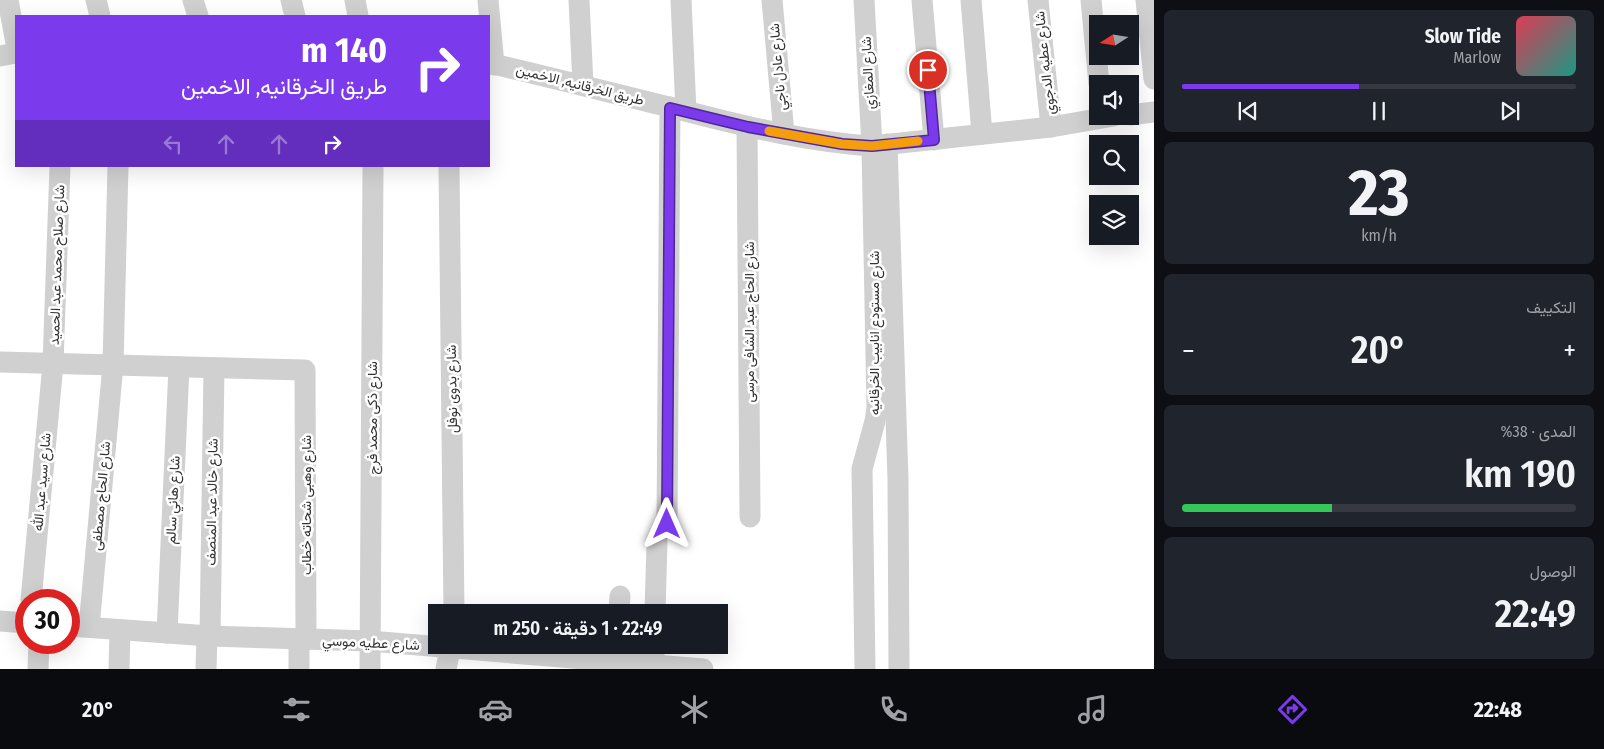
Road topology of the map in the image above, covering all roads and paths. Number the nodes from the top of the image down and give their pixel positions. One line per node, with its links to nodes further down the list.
1 (8, 0): 21 (street)
2 (96, 0): 16 (street)
3 (193, 0): 17 (street)
4 (291, 0): 18 (street)
5 (355, 0): 19 (street)
6 (488, 0): 20 (street)
7 (578, 0): 28 (street)
8 (681, 0): 29 (street)
9 (772, 0): 35 (street, شارع عادل ناجي)
10 (864, 0): 38 (street, شارع المغازي)
11 (922, 0): 37 (street)
12 (971, 0): 36 (street)
13 (1038, 0): 34 (street, شارع عطيه الدجوي)
14 (1091, 0): 26 (street)
15 (1146, 0): 27 (street)
16 (100, 15)
17 (198, 15)
18 (295, 15)
19 (358, 15)
20 (489, 15)
21 (15, 38)
22 (490, 43): 25 (street)
23 (15, 53): 24 (street)
24 (0, 56)
25 (491, 64): 28 (street, طريق الخرقانيه, الاخمين)
26 (1099, 75)
27 (1154, 79)
28 (583, 85): 29 (street, طريق الخرقانيه, الاخمين)
29 (678, 109): 33 (street, طريق الخرقانيه, الاخمين); 49 (street)
30 (1154, 112): 31 (street)
31 (1139, 114)
32 (1089, 120): 34 (street, طريق الخرقانيه, الاخمين)
33 (748, 127): 35 (street, طريق الخرقانيه, الاخمين); 48 (street, شارع الحاج عبد الشافى مرسى)
34 (1051, 127): 36 (street, طريق الخرقانيه, الاخمين)
35 (784, 134): 38 (street, طريق الخرقانيه, الاخمين)
36 (982, 134): 37 (street, طريق الخرقانيه, الاخمين)
37 (934, 140): 38 (street, طريق الخرقانيه, الاخمين)
38 (879, 145): 76 (street, شارع مستودع انابيب الخرقانيه); 77 (street, شارع مستودع انابيب الخرقانيه)
39 (60, 167): 44 (street, شارع صلاح محمد عبد الحميد)
40 (118, 167): 45 (street, شارع الحاج مصطفى)
41 (373, 167): 62 (street, شارع ذكى محمد فرج)
42 (449, 167): 52 (street, شارع بدوى نوفل)
43 (0, 362): 44 (street)
44 (53, 364): 45 (street); 51 (street, شارع سيد عبد الله)
45 (113, 365): 46 (street); 54 (street, شارع الحاج مصطفى)
46 (179, 367): 47 (street); 59 (street, شارع هاني سالم)
47 (214, 368): 60 (street, شارع خالد عبد المنصف); 61 (street, شارع وهبى شحاته خطاب)
48 (750, 517)
49 (667, 524)
50 (657, 542): 53 (street)
51 (33, 589)
52 (454, 604)
53 (655, 604)
54 (80, 619)
55 (0, 621): 56 (street)
56 (15, 622)
57 (80, 627): 58 (street, شارع عطيه موسي)
58 (120, 630): 59 (street, شارع عطيه موسي); 70 (street)
59 (167, 633): 60 (street, شارع عطيه موسي)
60 (208, 636): 61 (street, شارع عطيه موسي); 71 (street, شارع خالد عبد المنصف)
61 (303, 640): 62 (street, شارع عطيه موسي); 72 (street, شارع وهبى شحاته خطاب)
62 (370, 641): 63 (street, شارع عطيه موسي); 73 (street, شارع ذكى محمد فرج)
63 (428, 645)
64 (39, 654): 69 (street)
65 (449, 654): 74 (street)
66 (542, 654): 68 (street, شارع عطيه موسي)
67 (654, 655): 68 (street, شارع عطيه موسي); 75 (street, شارع عطيه موسي)
68 (620, 660)
69 (38, 669)
70 (118, 669)
71 (206, 669)
72 (299, 669)
73 (370, 669)
74 (446, 669)
75 (703, 669)
76 (865, 669)
77 (899, 669)

